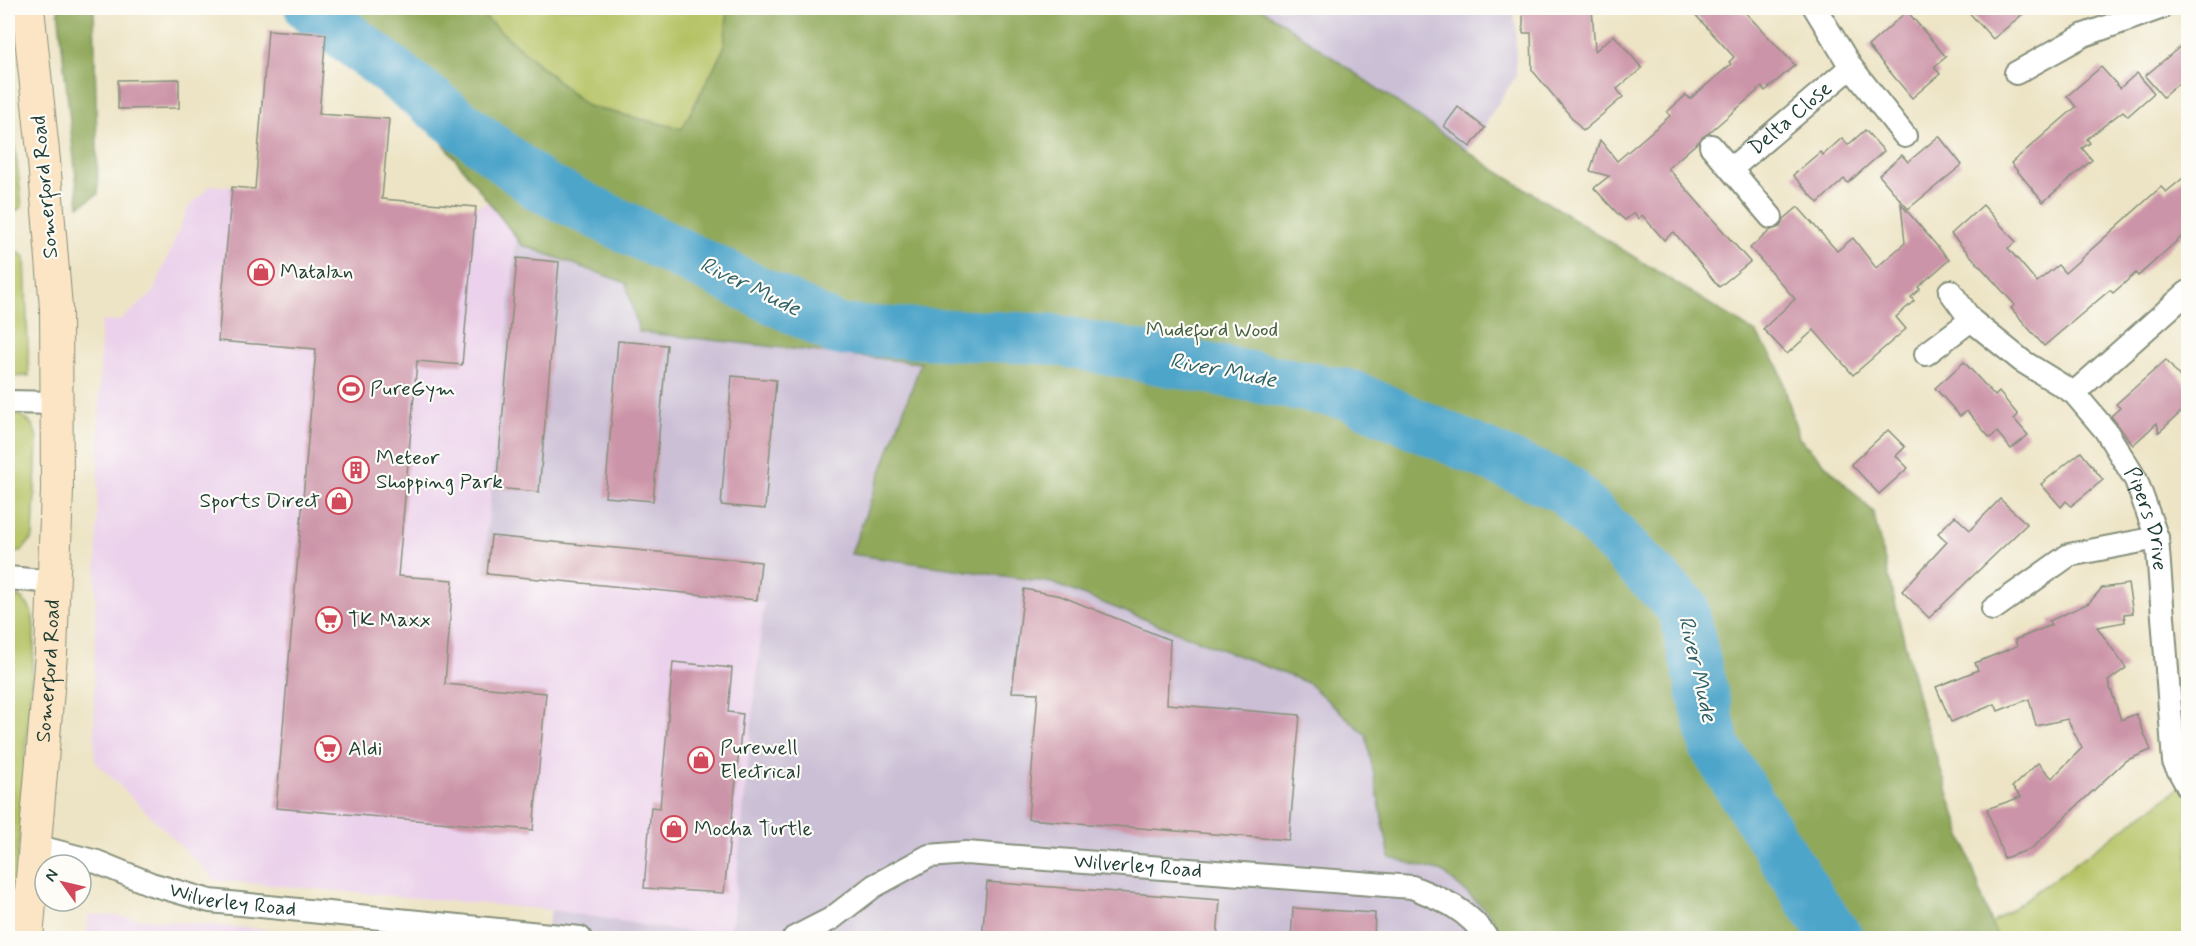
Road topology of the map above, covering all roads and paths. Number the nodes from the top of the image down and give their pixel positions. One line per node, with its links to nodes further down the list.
1 (27, 8): 16 (main road, Somerford Road)
2 (1815, 8): 4 (street)
3 (2160, 8): 5 (street)
4 (1851, 67): 6 (street); 8 (street, Delta Close)
5 (2016, 73)
6 (1905, 136)
7 (1711, 146): 8 (street, Delta Close)
8 (1731, 169): 9 (street, Delta Close)
9 (1771, 217)
10 (1950, 291): 12 (street, Pipers Drive)
11 (2188, 291): 14 (street)
12 (1971, 320): 13 (street); 14 (street, Pipers Drive)
13 (1926, 354)
14 (2074, 393): 17 (street, Pipers Drive)
15 (8, 402): 16 (street)
16 (57, 403): 19 (main road, Somerford Road)
17 (2157, 538): 20 (street); 21 (street, Pipers Drive)
18 (8, 578): 19 (street)
19 (53, 582): 22 (main road, Somerford Road)
20 (1993, 609)
21 (2188, 787)
22 (35, 846): 23 (main road, Somerford Road); 24 (street, Wilverley Road)
23 (27, 939)
24 (580, 939)
25 (794, 939): 26 (street, Wilverley Road)
26 (1487, 939)

